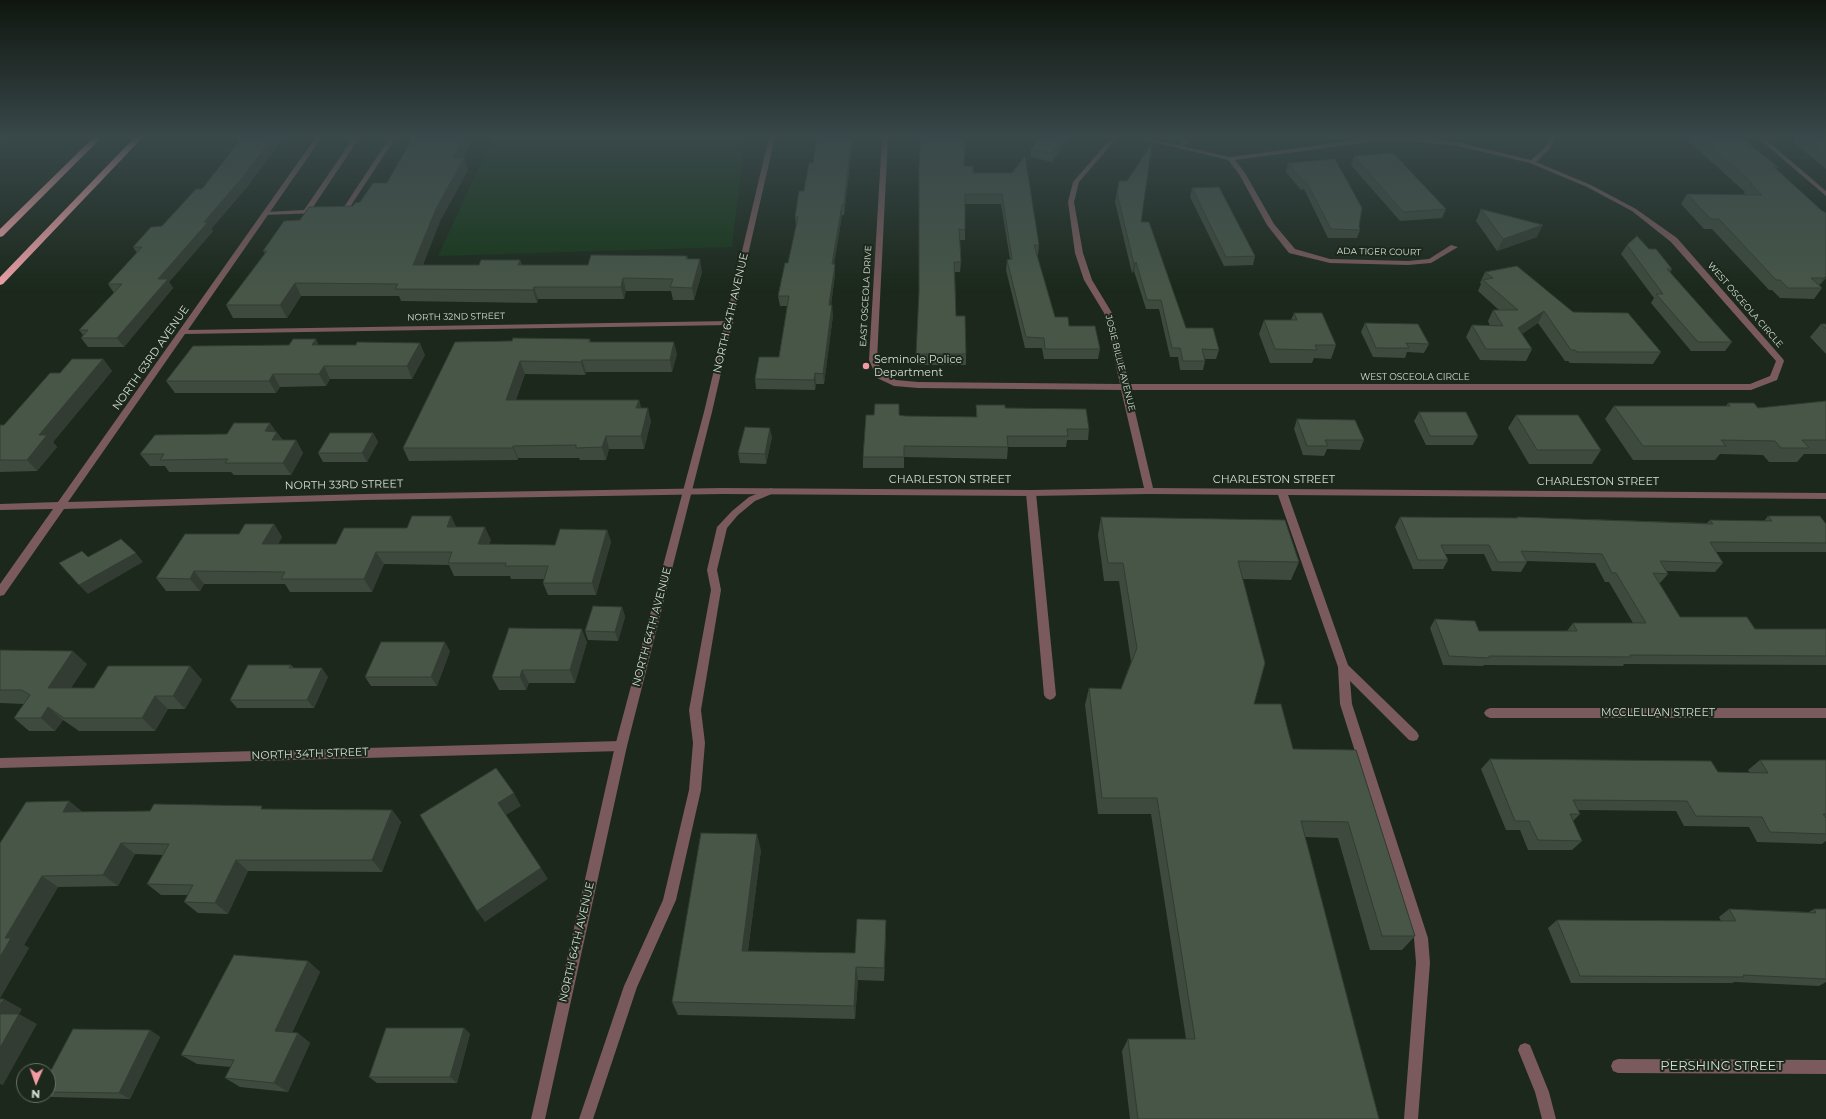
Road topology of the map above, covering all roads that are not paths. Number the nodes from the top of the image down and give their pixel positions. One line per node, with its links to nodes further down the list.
1 (45, 189): 13 (highway)
2 (88, 189): 15 (highway)
3 (282, 189): 12 (street, NORTH 63RD AVENUE)
4 (321, 189): 11 (street)
5 (358, 189): 11 (street)
6 (760, 189): 16 (street, NORTH 64TH AVENUE)
7 (883, 189): 18 (street, EAST OSCEOLA DRIVE)
8 (1074, 189): 18 (street, JOSIE BILLIE AVENUE)
9 (1251, 189): 14 (street, ADA TIGER COURT)
10 (1595, 189): 18 (street, WEST OSCEOLA CIRCLE)
11 (306, 212): 12 (street)
12 (265, 214): 17 (street, NORTH 63RD AVENUE)
13 (0, 234)
14 (1454, 247)
15 (0, 282)
16 (730, 323): 17 (street, NORTH 32ND STREET); 20 (street, NORTH 64TH AVENUE)
17 (183, 332): 26 (street, NORTH 63RD AVENUE)
18 (1126, 387): 22 (street, JOSIE BILLIE AVENUE)
19 (722, 490): 20 (street, NORTH 33RD STREET); 21 (street, CHARLESTON STREET)
20 (688, 491): 26 (street, NORTH 33RD STREET); 34 (street, NORTH 64TH AVENUE)
21 (770, 491): 24 (street, CHARLESTON STREET); 40 (street)
22 (1149, 491): 23 (street, CHARLESTON STREET); 24 (street, CHARLESTON STREET)
23 (1282, 492): 25 (street, CHARLESTON STREET); 29 (street)
24 (1031, 493): 30 (street)
25 (1826, 496)
26 (60, 505): 27 (street, NORTH 33RD STREET); 28 (street, NORTH 63RD AVENUE)
27 (0, 507)
28 (0, 592)
29 (1343, 667): 33 (street); 41 (street)
30 (1050, 695)
31 (1490, 713): 32 (street, MCCLELLAN STREET)
32 (1826, 713)
33 (1413, 736)
34 (621, 746): 35 (street, NORTH 34TH STREET); 39 (street, NORTH 64TH AVENUE)
35 (0, 763)
36 (1526, 1050): 42 (street)
37 (1618, 1066): 38 (street, PERSHING STREET)
38 (1826, 1067)
39 (538, 1119)
40 (586, 1119)
41 (1410, 1119)
42 (1549, 1119)

